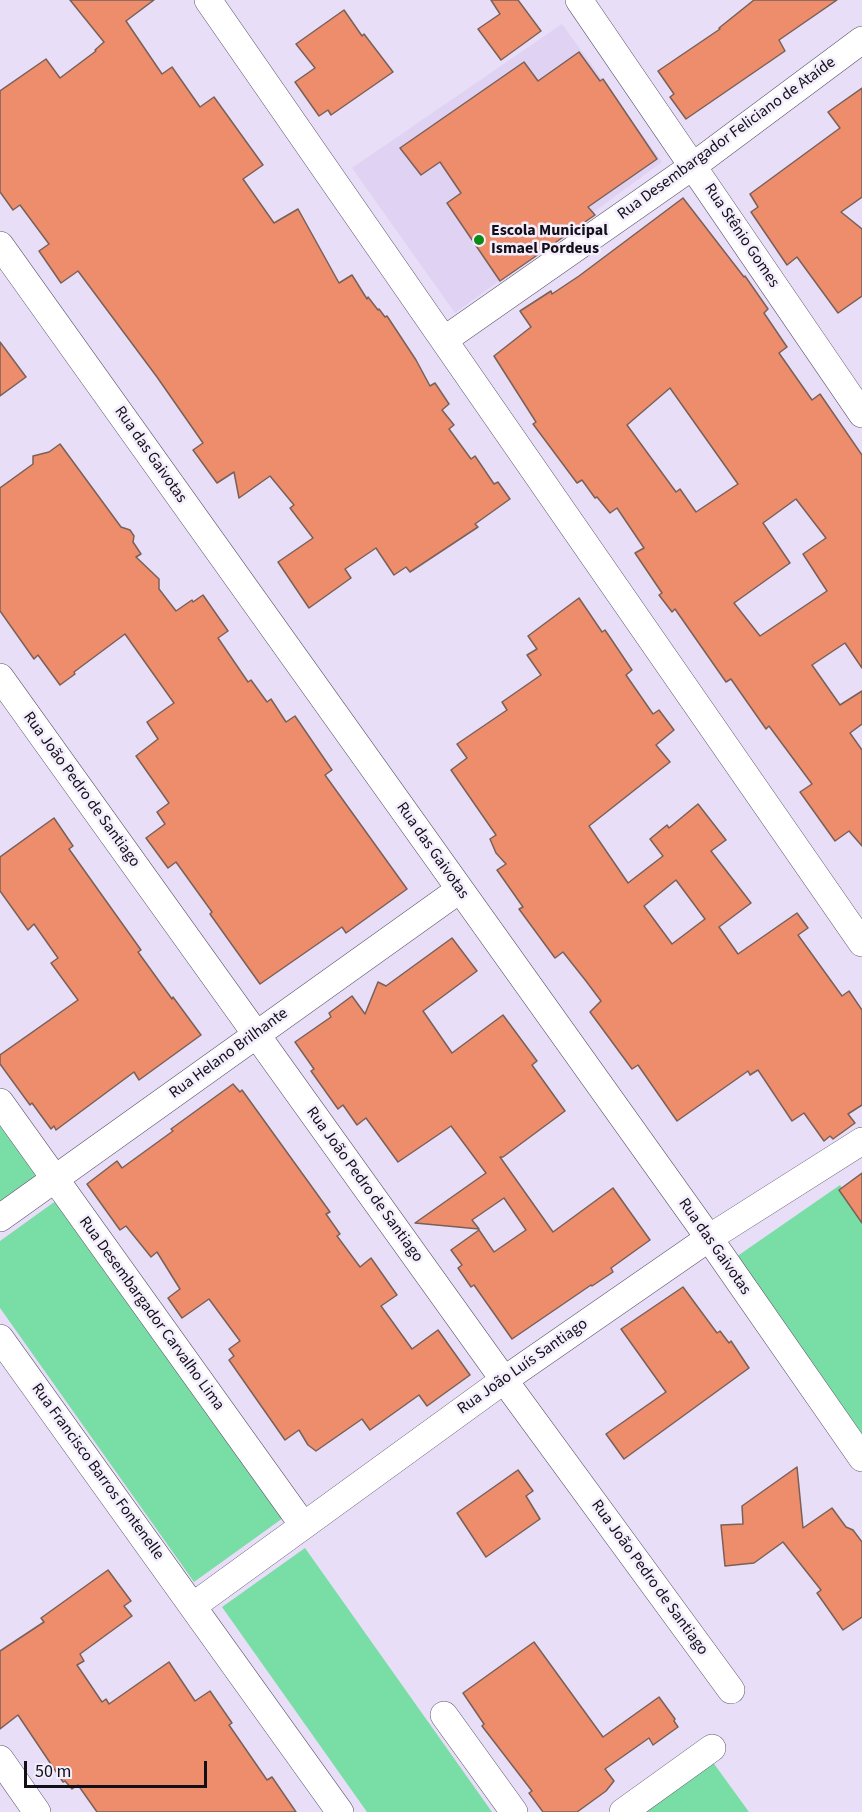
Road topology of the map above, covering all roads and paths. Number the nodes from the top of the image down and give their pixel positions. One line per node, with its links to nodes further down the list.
1 (208, 0): 6 (street)
2 (579, 0): 4 (street, Rua Stênio Gomes)
3 (862, 40): 4 (street, Rua Desembargador Feliciano de Ataíde)
4 (693, 166): 6 (street, Rua Desembargador Feliciano de Ataíde); 7 (street, Rua Stênio Gomes)
5 (0, 245): 9 (street, Rua das Gaivotas)
6 (444, 340): 10 (street)
7 (862, 414)
8 (0, 677): 11 (street, Rua João Pedro de Santiago)
9 (459, 890): 11 (street, Rua Helano Brilhante); 16 (street, Rua das Gaivotas)
10 (862, 944)
11 (256, 1035): 14 (street, Rua Helano Brilhante); 18 (street, Rua João Pedro de Santiago)
12 (0, 1102): 14 (street, Rua Desembargador Carvalho Lima)
13 (862, 1141): 16 (street, Rua João Luís Santiago)
14 (55, 1179): 15 (street, Rua Helano Brilhante); 20 (street, Rua Desembargador Carvalho Lima)
15 (0, 1218)
16 (709, 1238): 18 (street, Rua João Luís Santiago); 19 (street, Rua das Gaivotas)
17 (0, 1338): 21 (street, Rua Francisco Barros Fontenelle)
18 (504, 1380): 20 (street, Rua João Luís Santiago); 22 (street, Rua João Pedro de Santiago)
19 (862, 1458)
20 (303, 1526): 21 (street, Rua João Luís Santiago)
21 (193, 1606): 27 (street, Rua Francisco Barros Fontenelle)
22 (731, 1690)
23 (444, 1716): 28 (street)
24 (712, 1748): 29 (street)
25 (0, 1759): 26 (street)
26 (38, 1812)
27 (340, 1812)
28 (514, 1812)
29 (623, 1812)

